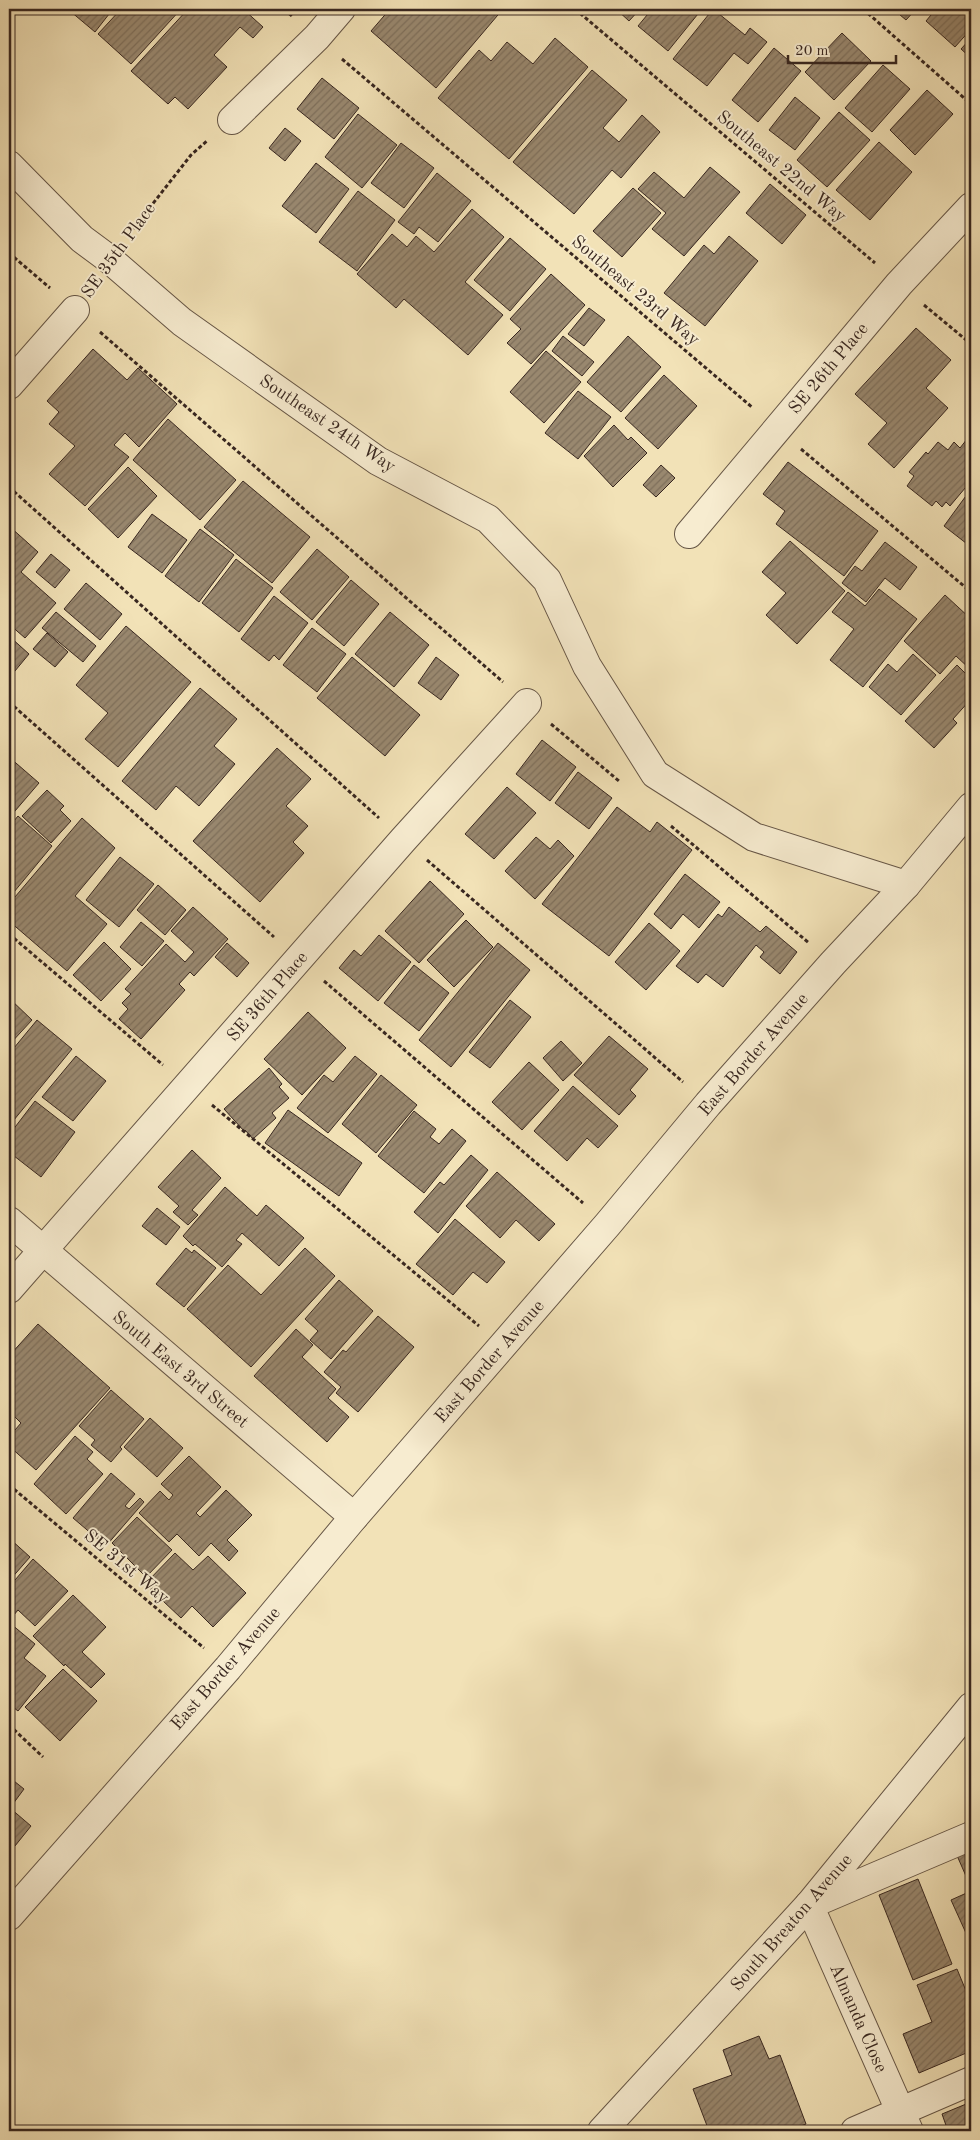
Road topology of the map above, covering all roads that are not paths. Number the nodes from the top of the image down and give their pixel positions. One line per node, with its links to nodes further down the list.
1 (341, 9): 2 (street)
2 (232, 120)
3 (9, 165): 10 (street, Southeast 24th Way)
4 (971, 207): 7 (street, SE 26th Place)
5 (75, 310): 6 (street, SE 35th Place)
6 (9, 385)
7 (688, 534)
8 (527, 703): 12 (street, SE 36th Place)
9 (971, 807): 10 (street, East Border Avenue)
10 (906, 885): 14 (street, East Border Avenue)
11 (9, 1221): 12 (street, South East 3rd Street)
12 (42, 1251): 13 (street, SE 36th Place); 14 (street, South East 3rd Street)
13 (9, 1289)
14 (354, 1517): 18 (street, East Border Avenue)
15 (971, 1707): 17 (street, South Breaton Avenue)
16 (971, 1836): 17 (street)
17 (809, 1905): 20 (street, Almanda Close); 21 (street, South Breaton Avenue)
18 (9, 1916)
19 (971, 2081): 20 (street)
20 (905, 2121): 22 (street)
21 (602, 2131)
22 (854, 2131)

